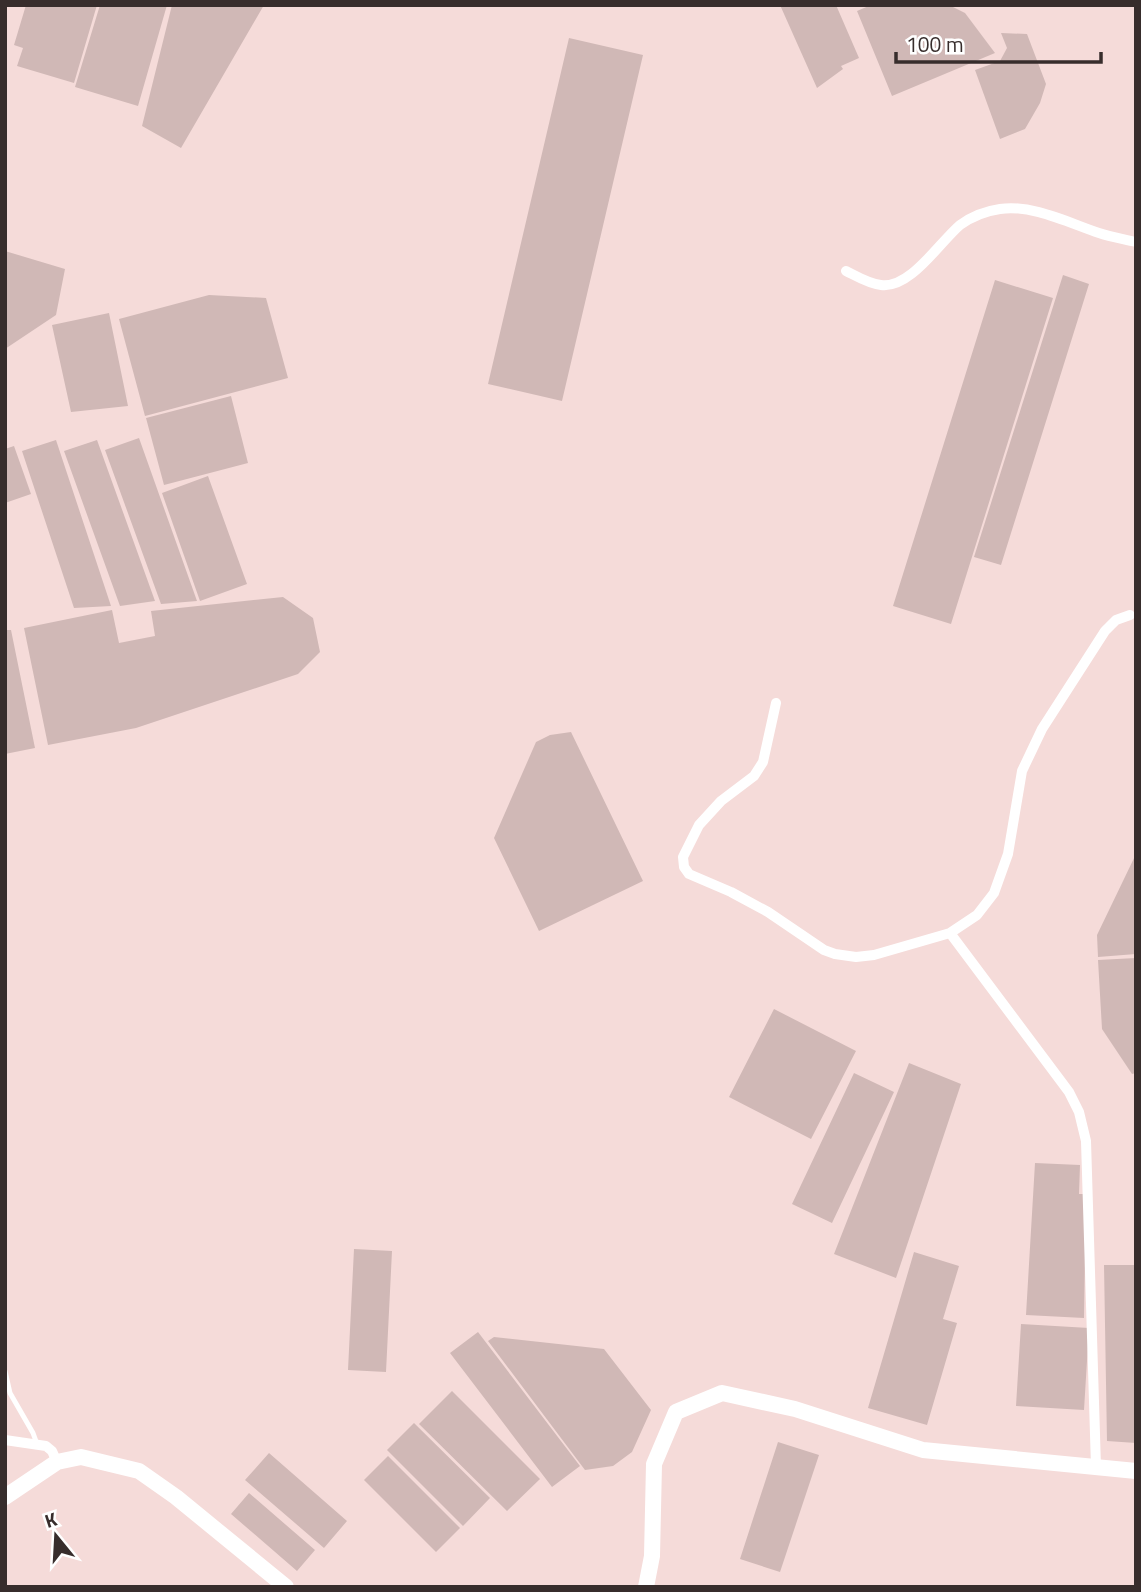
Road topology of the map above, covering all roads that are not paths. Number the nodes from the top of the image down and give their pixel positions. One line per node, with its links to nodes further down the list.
1 (1136, 242): 2 (street)
2 (846, 271)
3 (1130, 615): 5 (street)
4 (776, 703): 5 (street)
5 (950, 933): 10 (street)
6 (5, 1371): 8 (lane)
7 (5, 1440): 8 (street)
8 (37, 1444): 9 (street)
9 (57, 1462): 12 (main road); 13 (main road)
10 (1096, 1467): 11 (main road); 14 (main road)
11 (1136, 1471)
12 (5, 1497)
13 (286, 1587)
14 (646, 1587)

